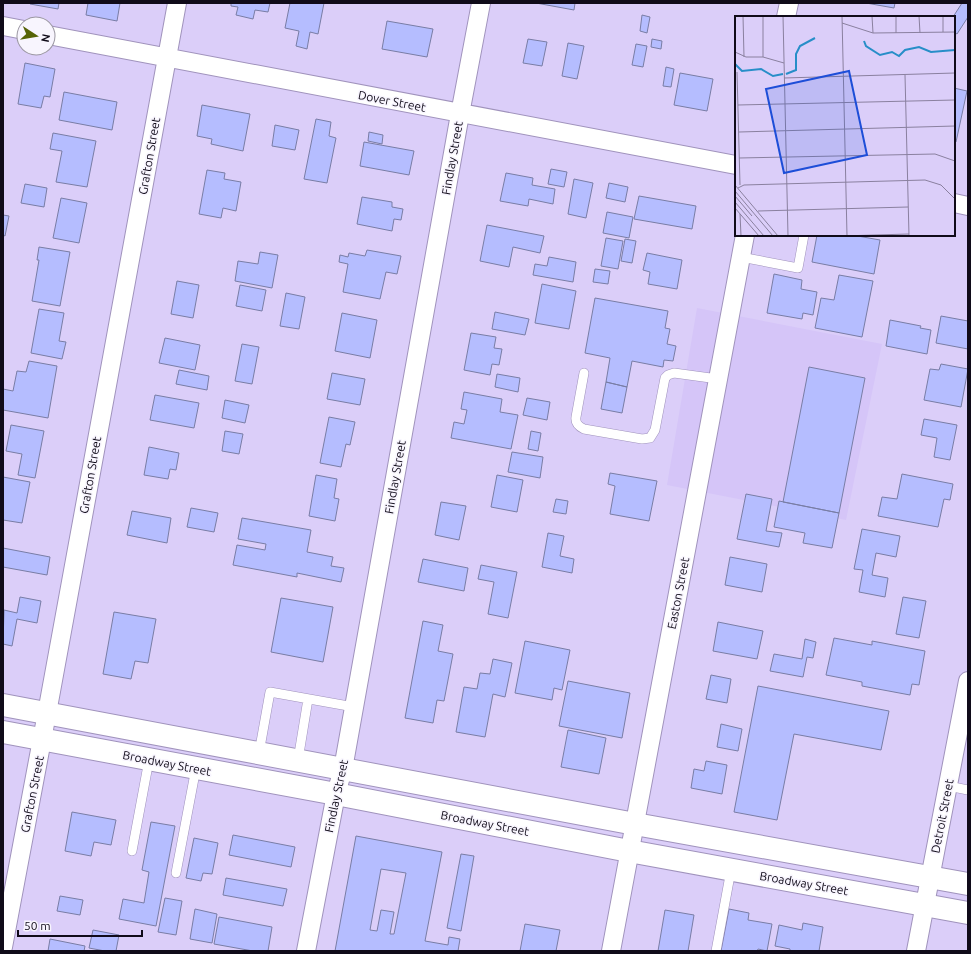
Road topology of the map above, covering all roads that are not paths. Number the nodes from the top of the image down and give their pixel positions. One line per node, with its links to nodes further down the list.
1 (177, 3): 8 (street, Grafton Street)
2 (481, 3): 9 (street, Findlay Street)
3 (789, 3): 4 (street)
4 (786, 16)
5 (3, 26): 6 (street)
6 (16, 28)
7 (56, 37): 8 (street, Dover Street)
8 (166, 58): 9 (street, Dover Street); 22 (street, Grafton Street)
9 (460, 114): 10 (street, Dover Street); 21 (street, Findlay Street)
10 (735, 165)
11 (955, 203): 12 (street)
12 (968, 206)
13 (745, 236): 15 (street, Easton Street)
14 (804, 236): 15 (lane)
15 (740, 257): 17 (street, Easton Street)
16 (584, 373): 17 (lane)
17 (718, 379): 33 (street, Easton Street)
18 (967, 688): 30 (street, Detroit Street)
19 (308, 699): 21 (lane); 25 (lane); 27 (lane)
20 (3, 705): 22 (main road)
21 (354, 707): 29 (street, Findlay Street)
22 (47, 714): 24 (street, Grafton Street); 25 (main road)
23 (3, 732): 24 (main road, Broadway Street)
24 (42, 740): 26 (main road, Broadway Street); 42 (street, Grafton Street)
25 (259, 753): 27 (main road)
26 (149, 760): 28 (main road, Broadway Street); 34 (lane)
27 (298, 761): 29 (main road)
28 (196, 768): 32 (main road, Broadway Street); 37 (lane)
29 (343, 769): 32 (street, Findlay Street); 33 (main road)
30 (948, 786): 31 (lane); 38 (street, Detroit Street)
31 (968, 790)
32 (336, 794): 35 (main road, Broadway Street); 43 (street, Findlay Street)
33 (635, 824): 35 (street, Easton Street); 38 (main road)
34 (132, 851)
35 (630, 851): 36 (main road, Broadway Street); 44 (street, Easton Street)
36 (731, 870): 40 (main road, Broadway Street); 45 (lane)
37 (176, 873)
38 (930, 877): 39 (main road); 40 (street, Detroit Street)
39 (968, 884)
40 (925, 905): 41 (main road, Broadway Street); 46 (street, Detroit Street)
41 (968, 913)
42 (3, 947)
43 (306, 951)
44 (611, 951)
45 (716, 951)
46 (916, 951)

